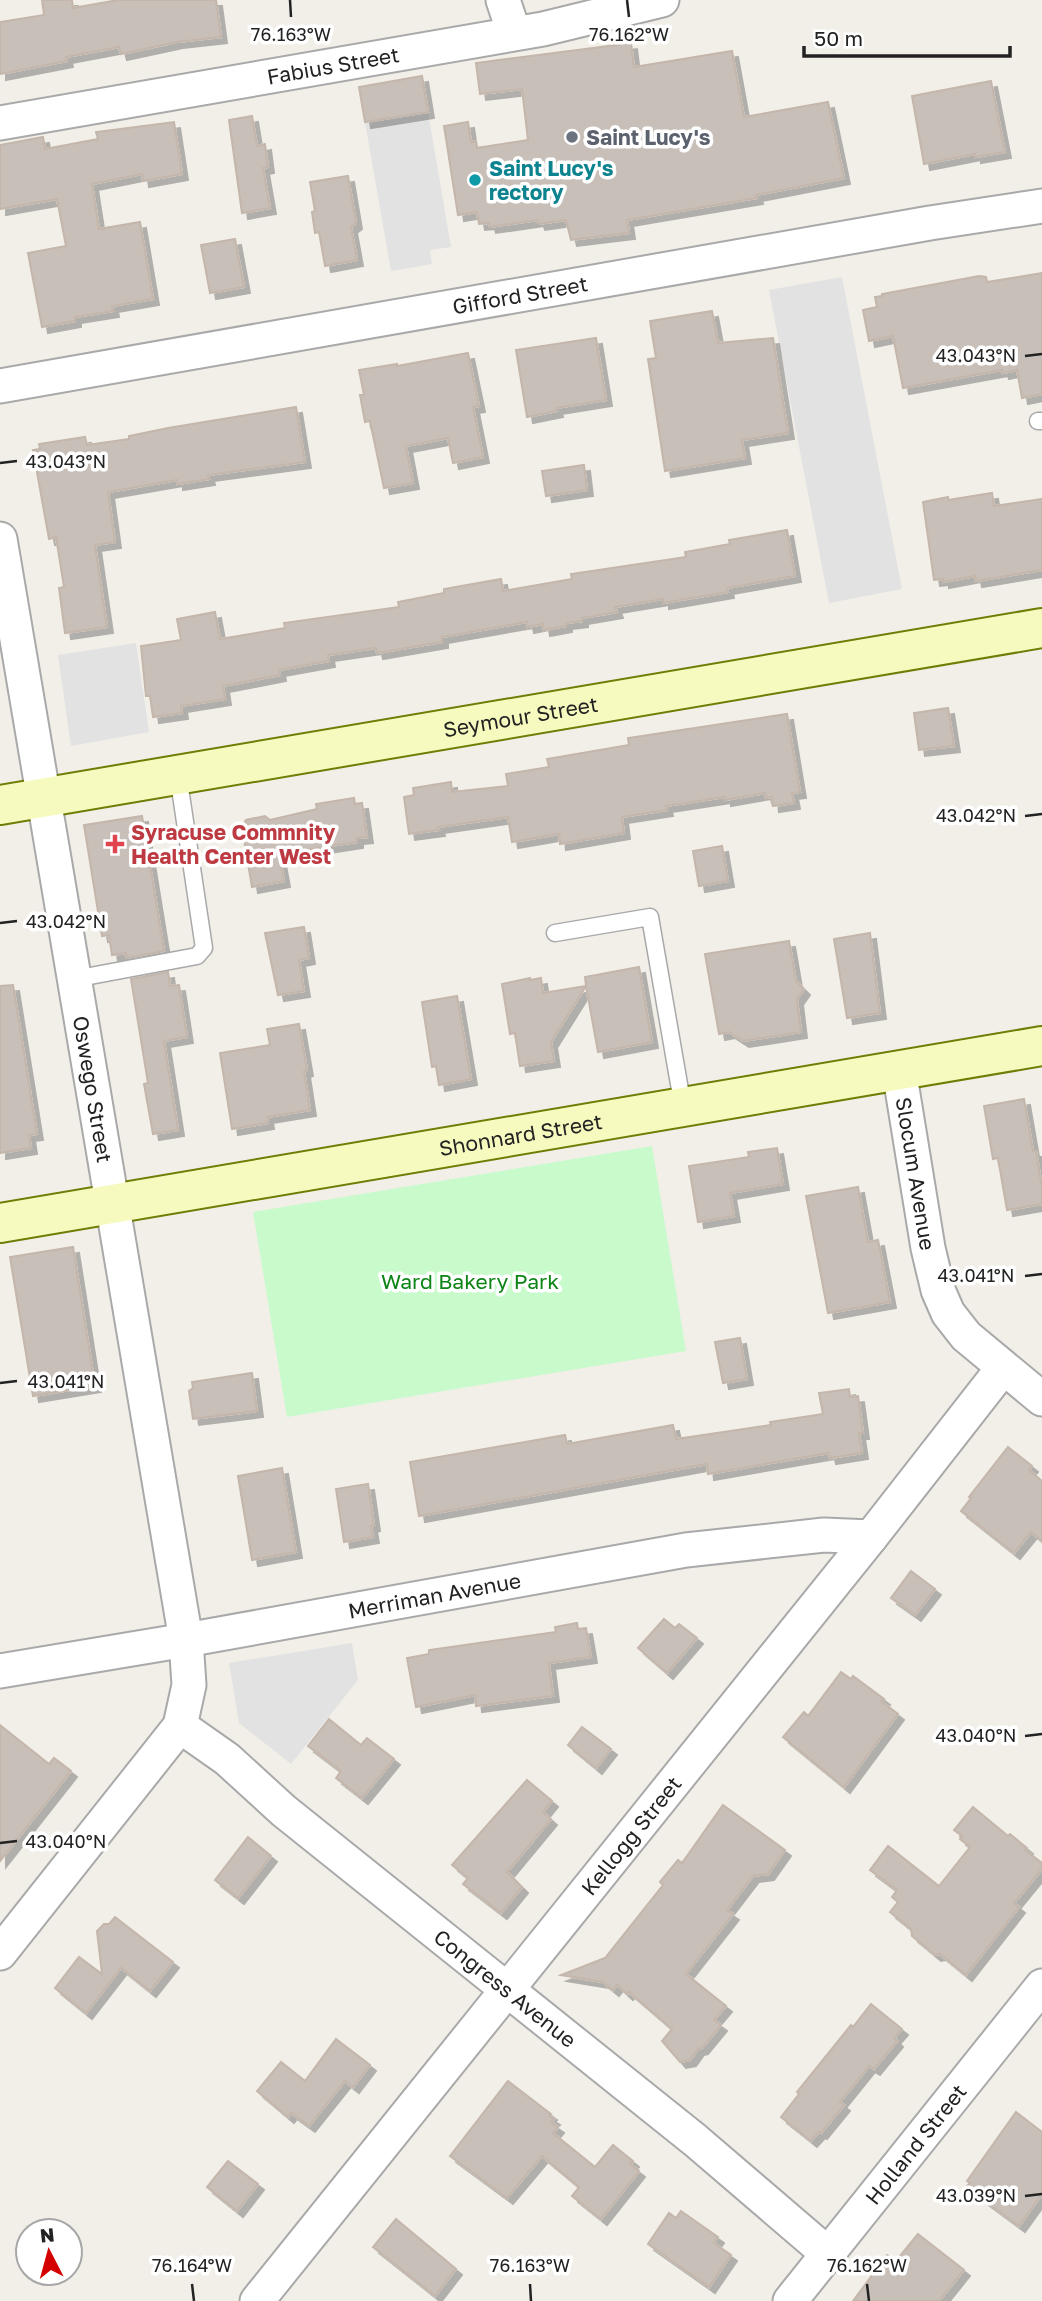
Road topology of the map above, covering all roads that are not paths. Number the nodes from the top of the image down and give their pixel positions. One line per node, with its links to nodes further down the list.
1 (503, 0): 3 (street)
2 (662, 0): 3 (street, Fabius Street)
3 (514, 33): 4 (street, Fabius Street)
4 (0, 123)
5 (1042, 205): 6 (street, Gifford Street)
6 (0, 386)
7 (0, 539): 10 (street, Oswego Street)
8 (1042, 628): 9 (street, Seymour Street)
9 (178, 775): 10 (street, Seymour Street); 13 (lane)
10 (43, 798): 11 (street, Seymour Street); 13 (street, Oswego Street)
11 (0, 805)
12 (555, 933): 16 (lane)
13 (74, 979): 17 (street, Oswego Street)
14 (1042, 1046): 15 (street, Shonnard Street)
15 (899, 1070): 16 (street, Shonnard Street); 19 (street, Slocum Avenue)
16 (683, 1107): 17 (street, Shonnard Street)
17 (112, 1205): 18 (street, Shonnard Street); 22 (street, Oswego Street)
18 (0, 1223)
19 (1003, 1368): 20 (street, Slocum Avenue); 21 (street, Kellogg Street)
20 (1042, 1399)
21 (871, 1537): 22 (street, Merriman Avenue); 27 (street, Kellogg Street)
22 (186, 1640): 23 (street, Merriman Avenue); 24 (street, Oswego Street)
23 (0, 1671)
24 (180, 1726): 25 (street); 27 (street, Congress Avenue)
25 (0, 1953)
26 (1042, 1986): 28 (street, Holland Street)
27 (508, 1989): 28 (street, Congress Avenue); 29 (street, Kellogg Street)
28 (828, 2254): 30 (street, Holland Street)
29 (257, 2301)
30 (790, 2301)

